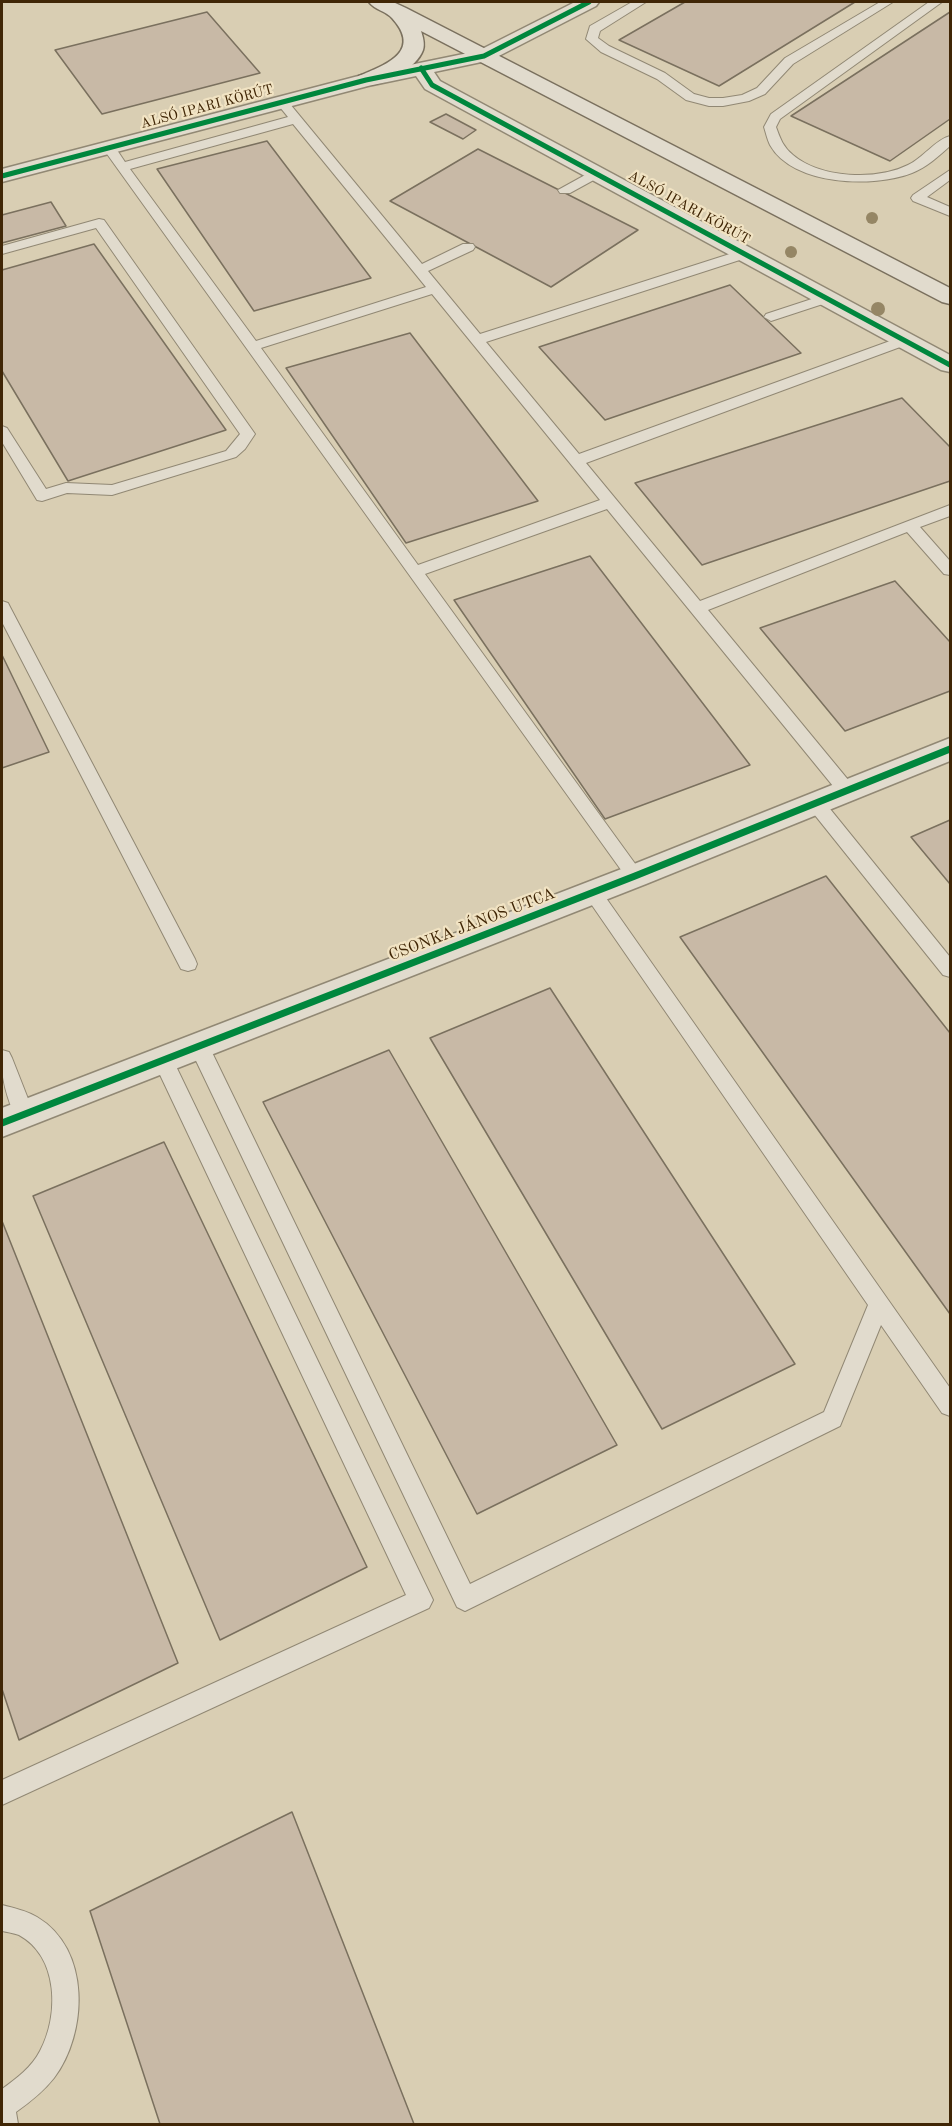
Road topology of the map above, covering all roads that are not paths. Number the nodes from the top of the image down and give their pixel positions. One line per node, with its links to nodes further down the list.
1 (379, 2): 6 (street)
2 (589, 2): 7 (street, ALSÓ IPARI KÖRÚT)
3 (640, 2): 4 (lane)
4 (886, 2)
5 (936, 2): 12 (lane)
6 (399, 12): 7 (street); 9 (street)
7 (484, 56): 8 (street, ALSÓ IPARI KÖRÚT); 25 (street)
8 (421, 68): 9 (street, ALSÓ IPARI KÖRÚT); 15 (street, ALSÓ IPARI KÖRÚT)
9 (366, 80): 10 (street, ALSÓ IPARI KÖRÚT)
10 (281, 101): 11 (lane); 13 (street, ALSÓ IPARI KÖRÚT)
11 (296, 119): 14 (lane); 23 (lane)
12 (951, 140)
13 (108, 147): 14 (lane); 17 (street, ALSÓ IPARI KÖRÚT)
14 (122, 167): 30 (lane)
15 (596, 173): 18 (lane); 22 (street, ALSÓ IPARI KÖRÚT)
16 (951, 174): 19 (lane)
17 (2, 176)
18 (565, 190)
19 (951, 212)
20 (468, 247): 23 (lane)
21 (2, 250): 32 (lane)
22 (744, 254): 26 (street, ALSÓ IPARI KÖRÚT); 28 (lane)
23 (420, 270): 24 (lane)
24 (435, 290): 28 (lane); 30 (lane)
25 (951, 297)
26 (827, 298): 27 (lane); 29 (street, ALSÓ IPARI KÖRÚT)
27 (771, 317)
28 (477, 340): 33 (lane)
29 (906, 340): 31 (street, ALSÓ IPARI KÖRÚT); 33 (lane)
30 (251, 347): 38 (lane)
31 (951, 364)
32 (2, 431)
33 (576, 461): 34 (lane)
34 (609, 502): 38 (lane); 40 (lane)
35 (951, 510): 36 (lane)
36 (909, 525): 37 (lane); 40 (lane)
37 (951, 570)
38 (414, 572): 44 (lane)
39 (2, 607): 46 (lane)
40 (697, 608): 42 (lane)
41 (951, 749): 42 (street, CSONKA JÁNOS UTCA)
42 (848, 792): 43 (street, CSONKA JÁNOS UTCA)
43 (816, 804): 44 (street, CSONKA JÁNOS UTCA); 47 (lane)
44 (635, 876): 45 (street, CSONKA JÁNOS UTCA)
45 (593, 893): 48 (street, CSONKA JÁNOS UTCA); 52 (lane)
46 (188, 964)
47 (951, 970)
48 (199, 1046): 50 (street, CSONKA JÁNOS UTCA); 52 (lane)
49 (2, 1058): 51 (lane)
50 (163, 1060): 51 (street, CSONKA JÁNOS UTCA); 54 (lane)
51 (13, 1118)
52 (879, 1304): 53 (lane)
53 (951, 1406)
54 (2, 1793)
55 (2, 1918): 56 (lane)
56 (2, 2105)
57 (2, 2112): 58 (lane)
58 (5, 2124)

